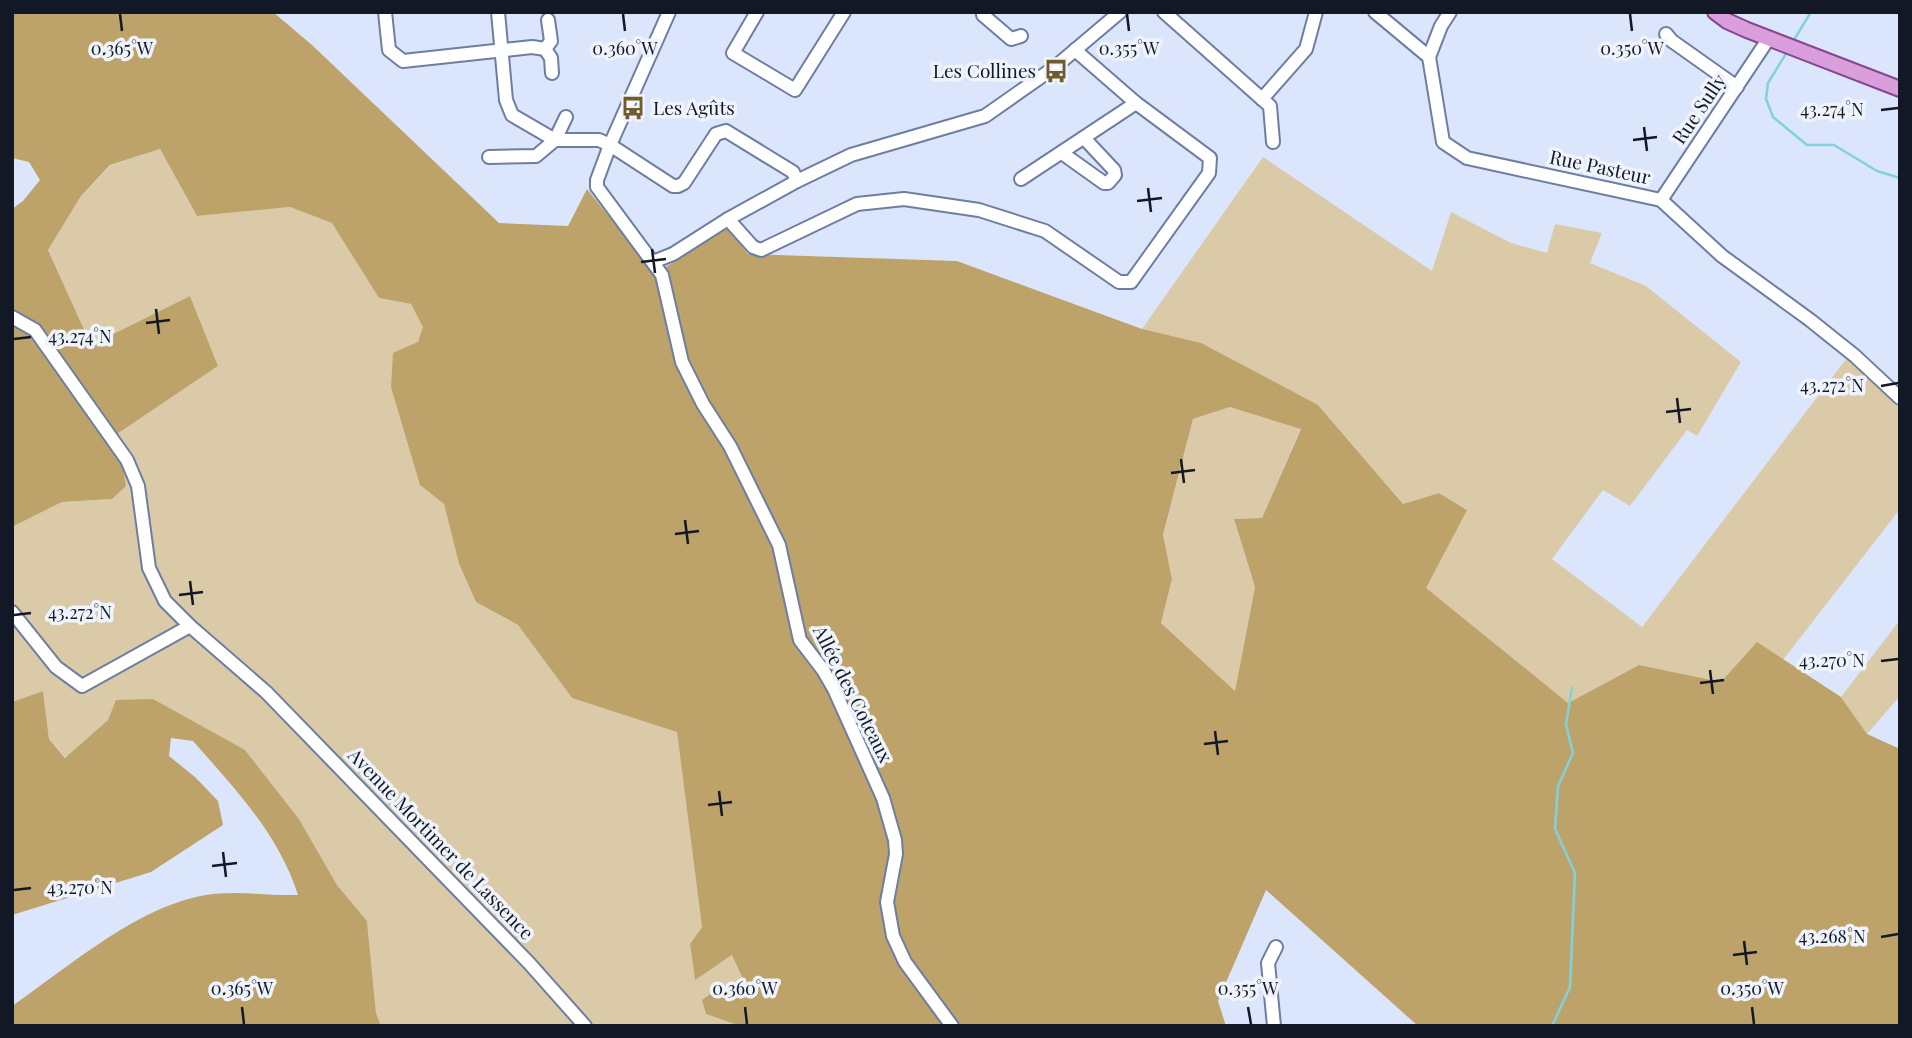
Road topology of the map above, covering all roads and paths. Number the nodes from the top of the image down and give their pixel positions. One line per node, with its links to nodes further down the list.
1 (385, 12): 19 (street)
2 (498, 12): 19 (street)
3 (669, 12): 30 (street)
4 (757, 12): 5 (street)
5 (844, 12)
6 (985, 12): 15 (street)
7 (1120, 12): 18 (street)
8 (1164, 12): 24 (street)
9 (1316, 12): 24 (street)
10 (1375, 12): 20 (street)
11 (1450, 12): 20 (street)
12 (1716, 12): 16 (main road)
13 (548, 20): 17 (street)
14 (1666, 34): 22 (street)
15 (1021, 36)
16 (1774, 41): 22 (street, Rue Sully); 23 (main road)
17 (545, 50): 19 (street); 21 (street)
18 (1075, 50): 25 (street); 34 (street)
19 (503, 52): 28 (street)
20 (1429, 57): 35 (street, Rue Pasteur)
21 (552, 73)
22 (1737, 87): 35 (street, Rue Sully)
23 (1900, 89)
24 (1262, 99): 29 (street)
25 (1136, 103): 27 (street); 36 (street)
26 (566, 117): 28 (street)
27 (1084, 138): 31 (street); 31 (street)
28 (555, 139): 30 (street); 32 (street)
29 (1273, 142)
30 (610, 145): 34 (street); 37 (street, Allée des Coteaux)
31 (1062, 153): 33 (street)
32 (489, 157)
33 (1021, 179)
34 (797, 181): 36 (street)
35 (1661, 200): 39 (street, Rue Pasteur)
36 (728, 219): 37 (street)
37 (653, 262): 44 (street, Allée des Coteaux)
38 (12, 317): 41 (street, Avenue Mortimer de Lassence)
39 (1900, 398)
40 (12, 612): 41 (street)
41 (190, 626): 43 (street, Avenue Mortimer de Lassence)
42 (1276, 947): 45 (street)
43 (585, 1026)
44 (952, 1026)
45 (1274, 1026)

